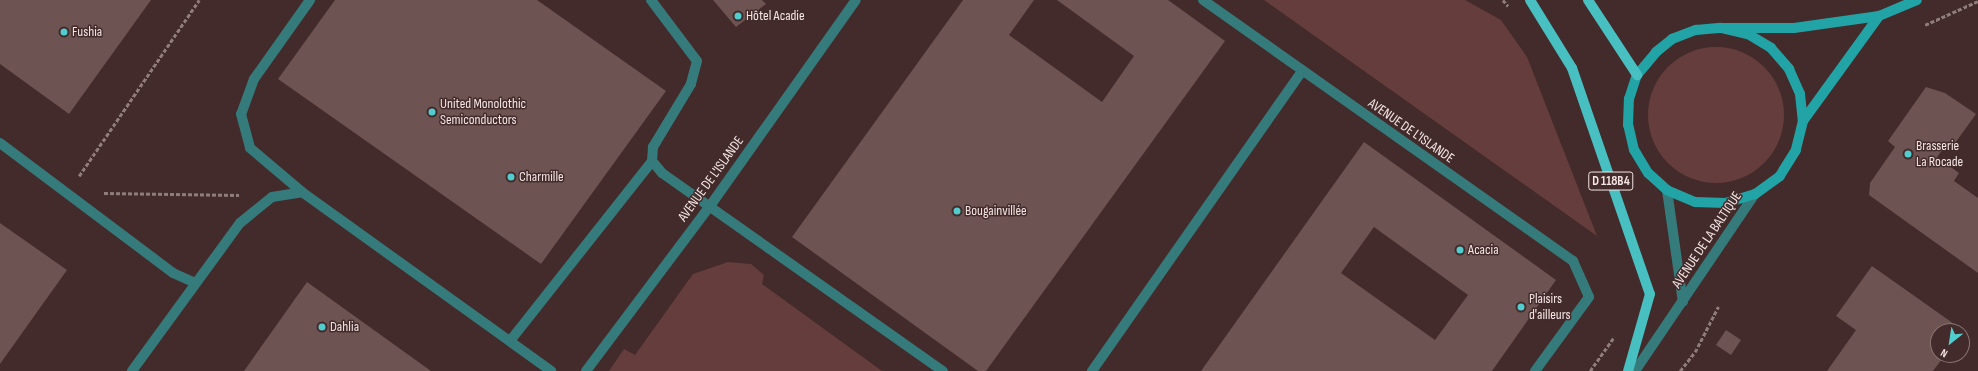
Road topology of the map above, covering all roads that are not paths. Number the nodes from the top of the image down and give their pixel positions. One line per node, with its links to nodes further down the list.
1 (310, 0): 16 (street)
2 (650, 0): 14 (street)
3 (856, 0): 18 (street, AVENUE DE L'ISLANDE)
4 (1203, 0): 10 (street, AVENUE DE L'ISLANDE)
5 (1530, 0): 28 (main road, D 118B4)
6 (1588, 0): 11 (main road)
7 (1917, 0): 8 (main road)
8 (1879, 16): 9 (main road); 12 (main road)
9 (1721, 28): 11 (main road); 12 (main road)
10 (1301, 72): 26 (street); 27 (street, AVENUE DE L'ISLANDE)
11 (1637, 75): 15 (main road)
12 (1803, 121): 17 (main road)
13 (0, 143): 19 (street)
14 (652, 161): 18 (street); 21 (street)
15 (1667, 190): 17 (main road); 20 (street, AVENUE DE LA BALTIQUE)
16 (302, 192): 19 (street); 21 (street)
17 (1755, 194): 20 (street, AVENUE DE LA BALTIQUE)
18 (710, 206): 24 (street, AVENUE DE L'ISLANDE); 25 (street)
19 (195, 283): 22 (street)
20 (1683, 302): 29 (street, AVENUE DE LA BALTIQUE)
21 (510, 341): 23 (street)
22 (132, 371)
23 (551, 371)
24 (586, 371)
25 (943, 371)
26 (1092, 371)
27 (1535, 371)
28 (1628, 371)
29 (1635, 371)

